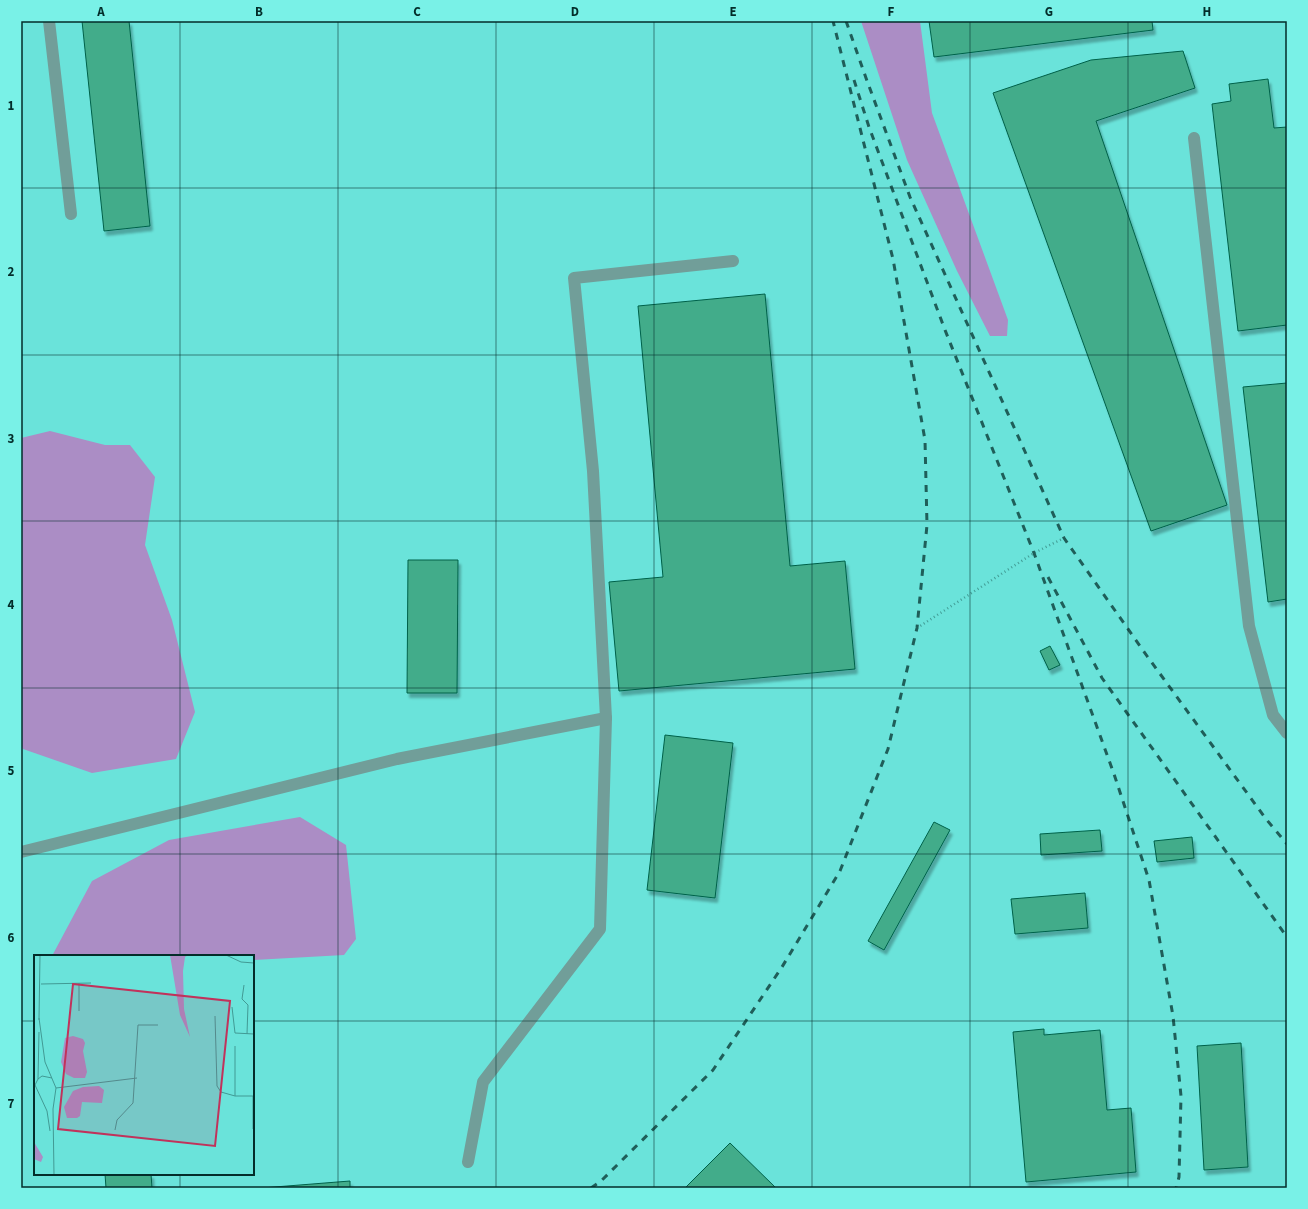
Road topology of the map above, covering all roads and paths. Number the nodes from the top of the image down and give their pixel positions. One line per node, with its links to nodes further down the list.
1 (49, 21): 3 (lane)
2 (1194, 138): 8 (lane)
3 (71, 214)
4 (733, 261): 7 (lane)
5 (1064, 538): 6 (path)
6 (917, 628)
7 (606, 718): 9 (lane); 10 (lane)
8 (1287, 734)
9 (21, 852)
10 (468, 1162)

